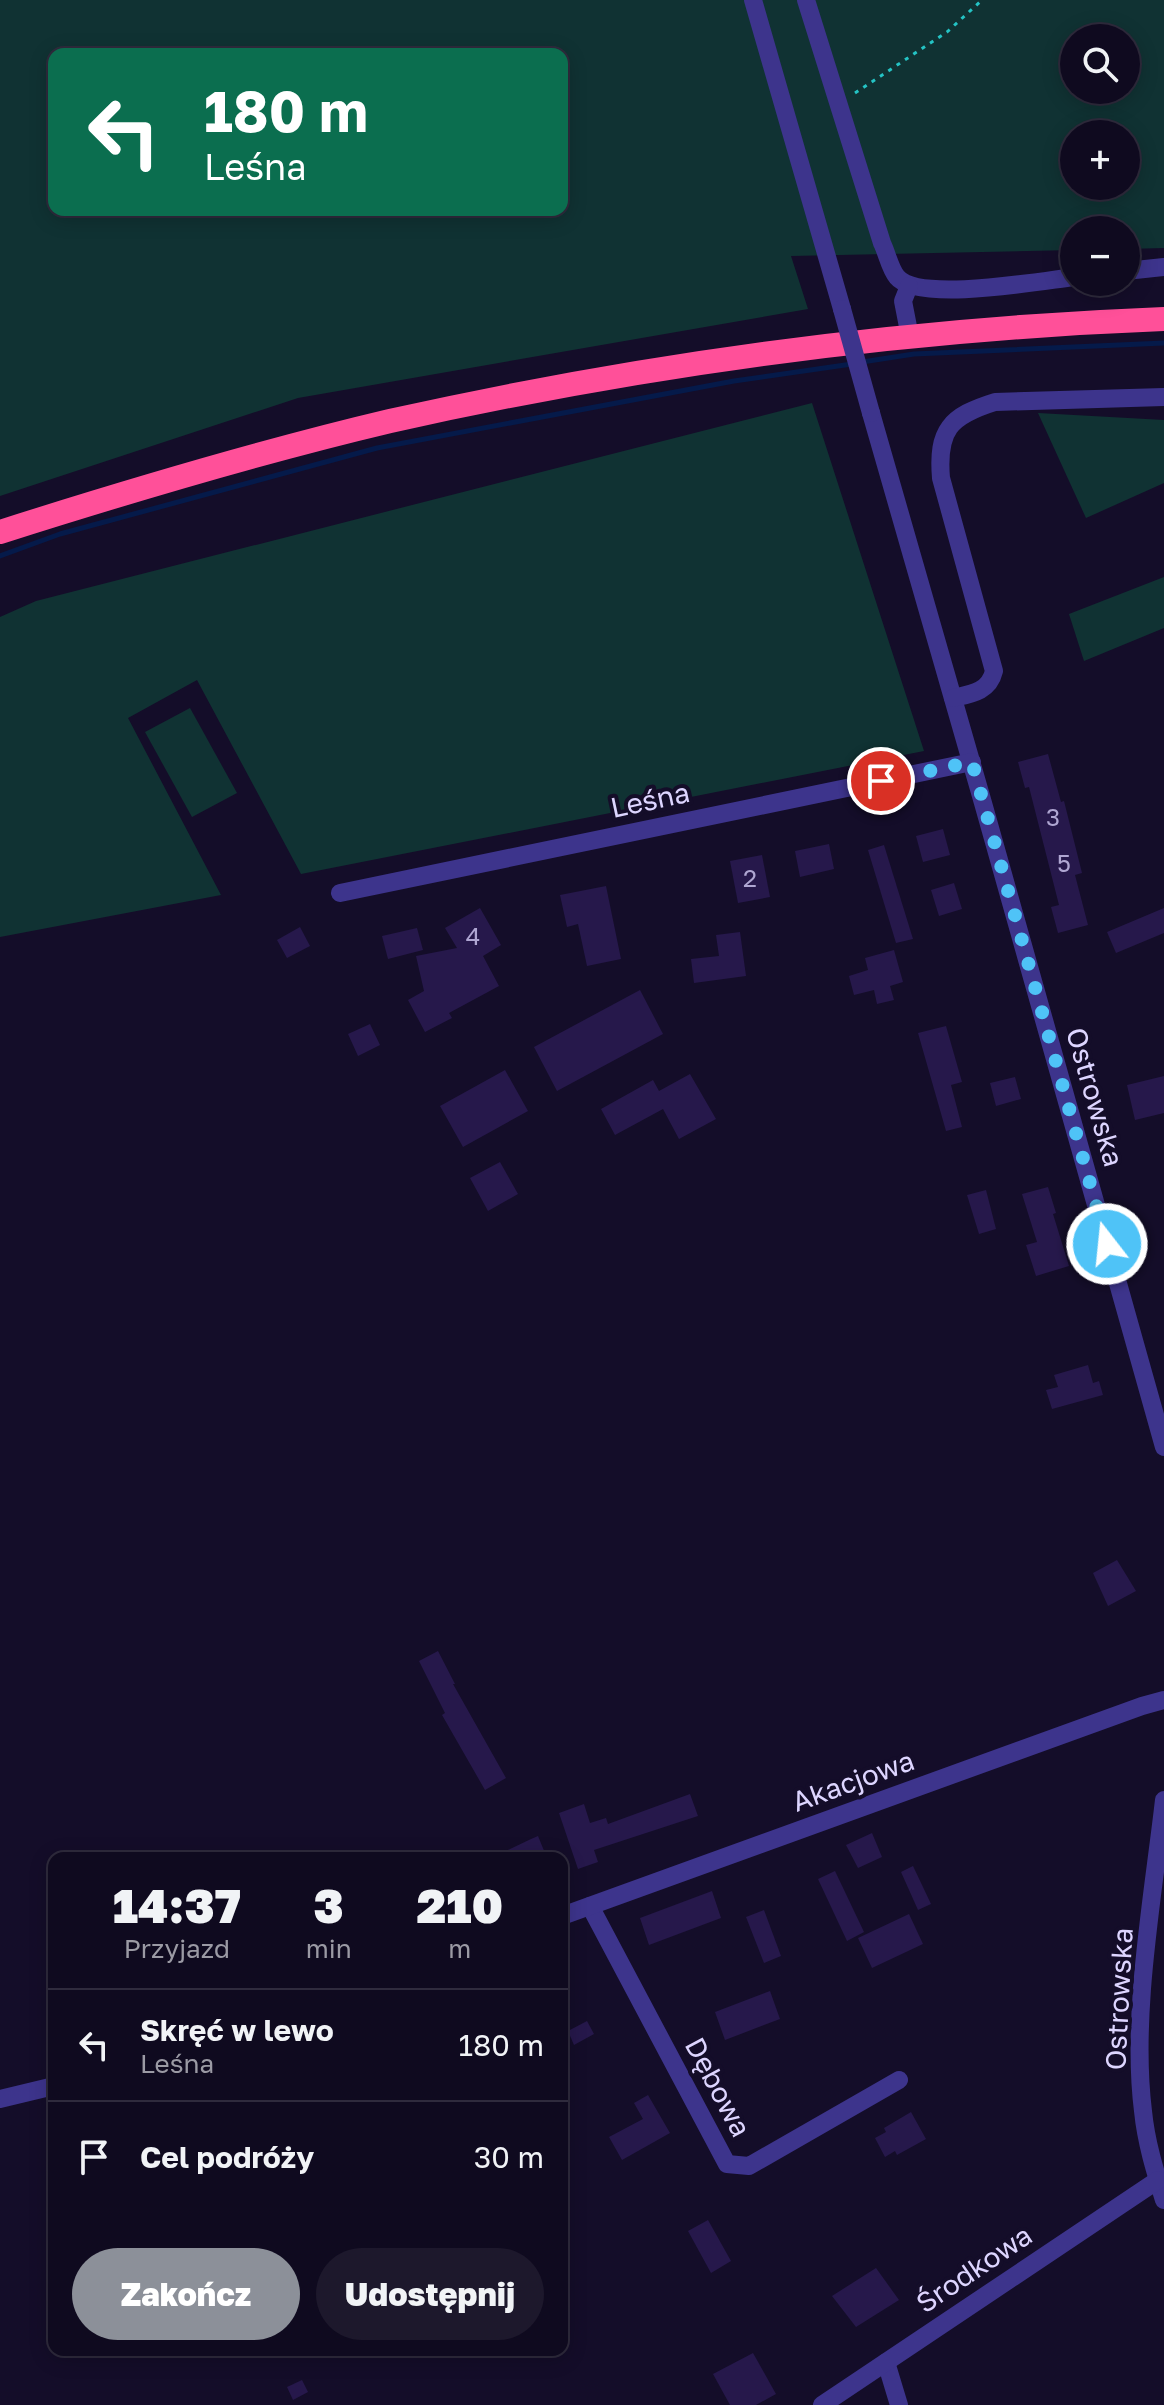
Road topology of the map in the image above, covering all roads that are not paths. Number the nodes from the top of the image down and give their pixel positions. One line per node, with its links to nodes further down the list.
1 (753, 0): 11 (street, Ostrowska, bridge)
2 (806, 0): 6 (street)
3 (1164, 267): 4 (street)
4 (1140, 270)
5 (1060, 278): 6 (street)
6 (909, 286): 8 (street)
7 (1164, 319): 8 (highway)
8 (910, 337): 10 (highway)
9 (1164, 397): 11 (street)
10 (0, 532)
11 (953, 698): 12 (street, Ostrowska)
12 (972, 762): 13 (street, Leśna); 14 (street, Ostrowska)
13 (340, 893)
14 (1164, 1447)
15 (1164, 1700): 17 (street, Akacjowa)
16 (1164, 1800): 22 (street, Ostrowska)
17 (590, 1906): 18 (street, Akacjowa); 19 (street, Dębowa)
18 (568, 1914)
19 (899, 2080)
20 (48, 2087): 21 (street)
21 (0, 2099)
22 (1158, 2180): 23 (street, Ostrowska); 24 (street, Środkowa)
23 (1164, 2200)
24 (886, 2362): 25 (street, Środkowa); 26 (street)
25 (822, 2405)
26 (899, 2405)

